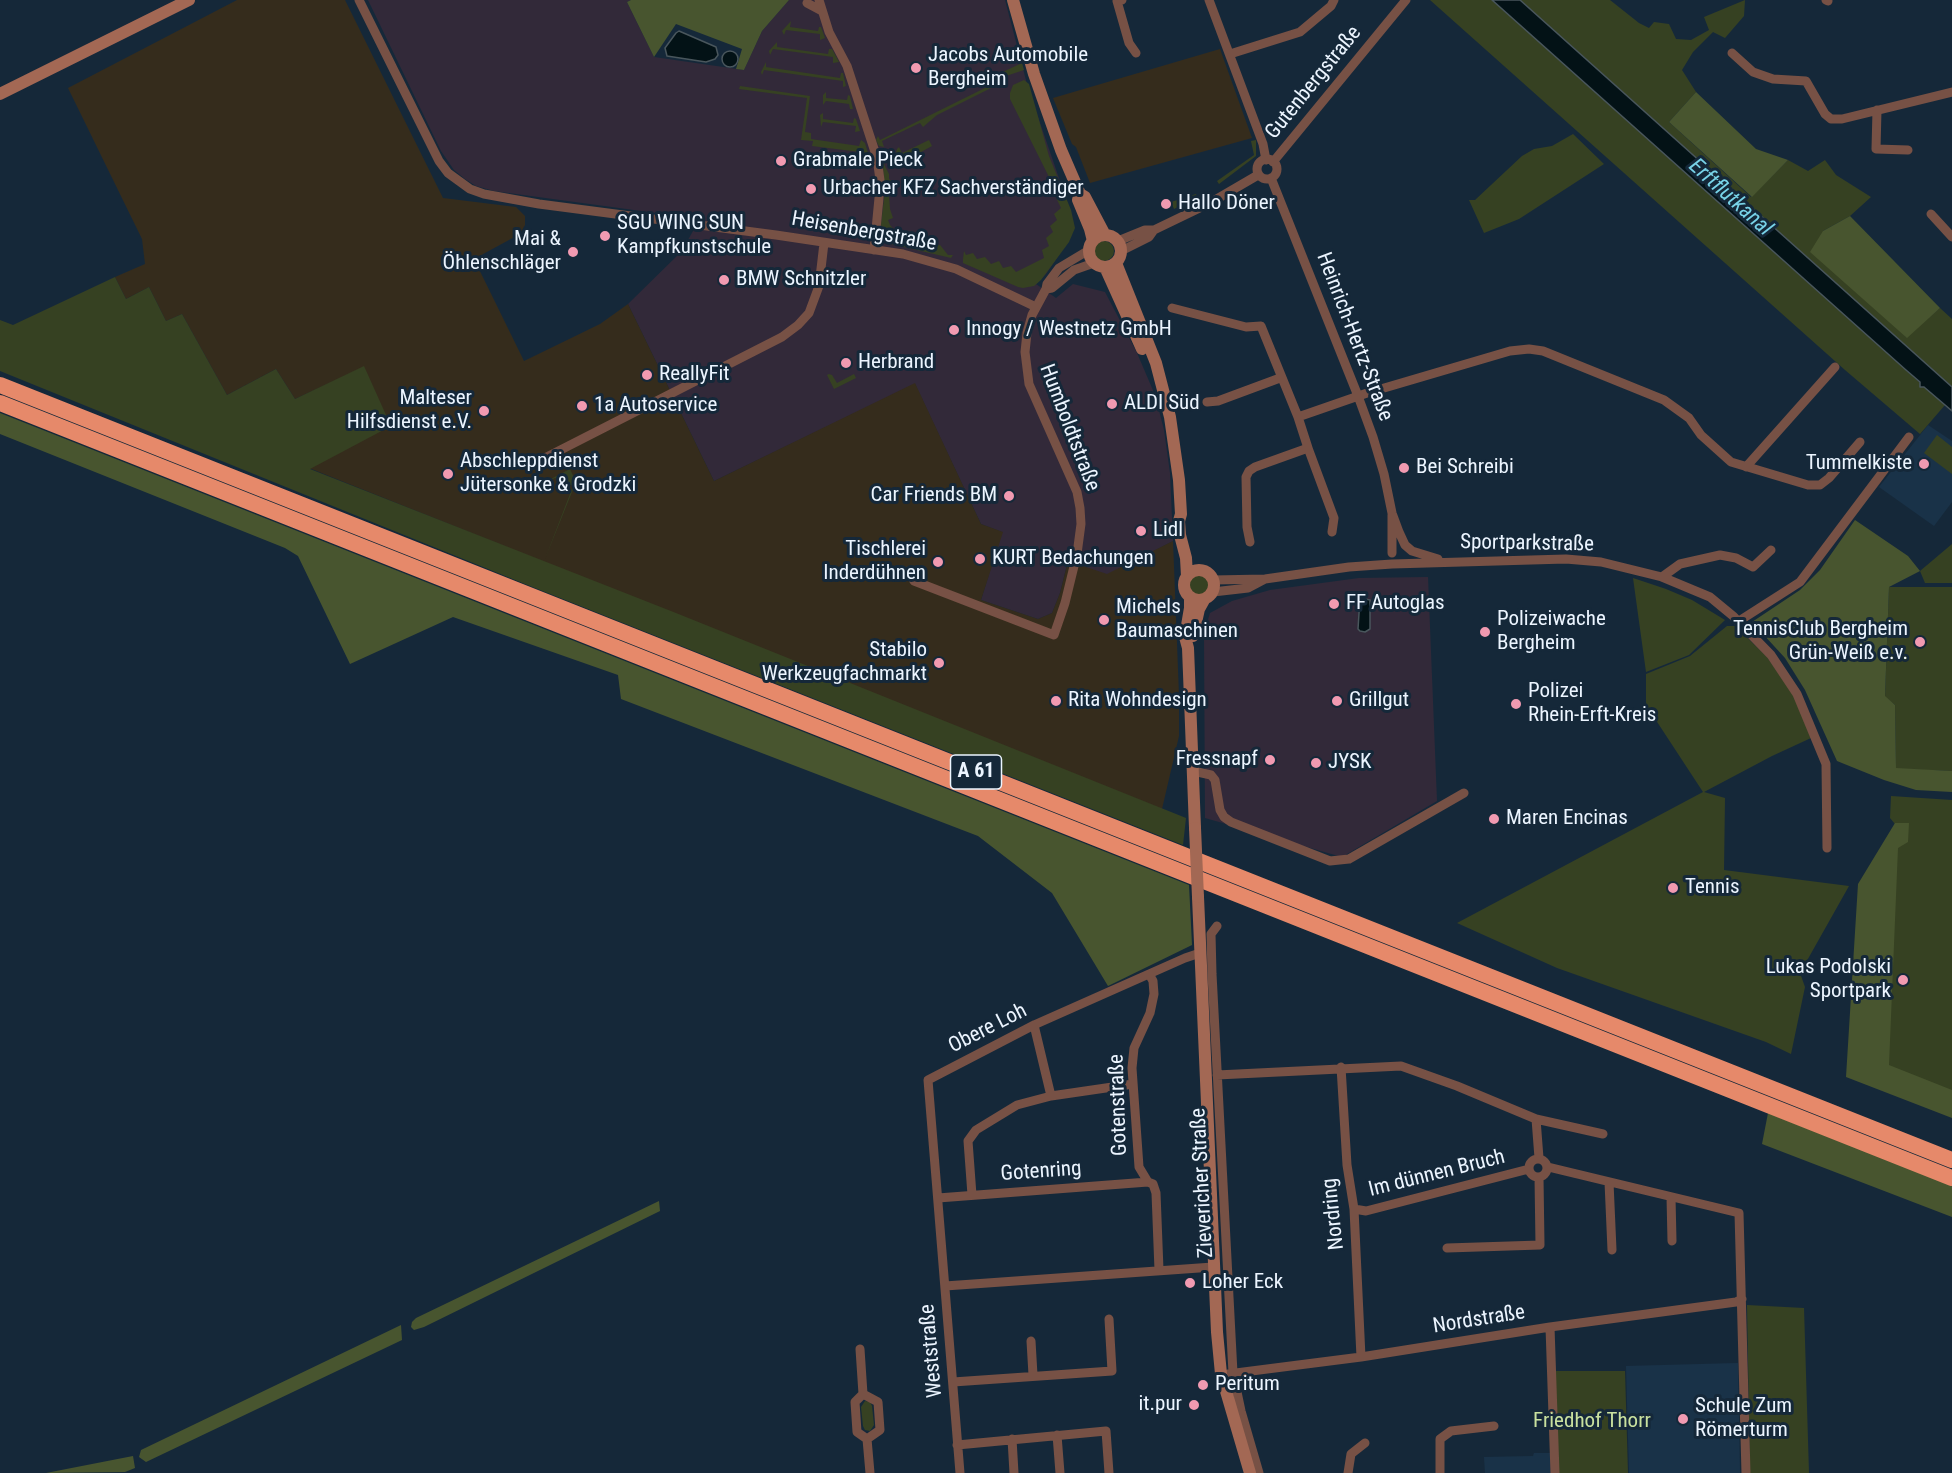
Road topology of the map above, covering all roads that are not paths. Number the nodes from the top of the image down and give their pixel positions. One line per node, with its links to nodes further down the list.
1 (189, 0): 15 (street)
2 (359, 0): 25 (street, Heisenbergstraße)
3 (819, 0): 10 (street)
4 (1013, 0): 21 (street)
5 (1118, 0): 11 (street)
6 (1209, 0): 13 (street)
7 (1334, 0): 13 (street)
8 (1406, 0): 18 (street, Gutenbergstraße)
9 (807, 3): 10 (street)
10 (822, 11): 27 (street)
11 (1136, 53)
12 (1732, 53): 16 (street)
13 (1230, 54): 18 (street)
14 (1952, 92): 16 (street)
15 (0, 94)
16 (1877, 110): 17 (street)
17 (1908, 150)
18 (1270, 161): 19 (street); 20 (street)
19 (1258, 175): 20 (street); 28 (street)
20 (1271, 178): 35 (street, Heinrich-Hertz-Straße)
21 (1080, 194): 23 (street); 26 (street)
22 (1931, 214): 24 (street)
23 (1105, 235): 26 (street); 28 (street)
24 (1952, 237)
25 (824, 243): 27 (street, Heisenbergstraße); 42 (street)
26 (1091, 245): 28 (street); 29 (street, Humboldtstraße)
27 (873, 250): 30 (street, Heisenbergstraße)
28 (1111, 257): 29 (street, Humboldtstraße); 45 (street)
29 (1046, 289): 30 (street, Humboldtstraße)
30 (1036, 307): 51 (street, Humboldtstraße)
31 (1172, 308): 33 (street)
32 (1835, 367): 43 (street)
33 (1280, 378): 36 (street); 38 (street)
34 (0, 385): 73 (highway, A 61)
35 (1358, 396): 38 (street); 43 (street); 44 (street, Heinrich-Hertz-Straße)
36 (1207, 402)
37 (0, 403): 77 (highway, A 61)
38 (1298, 417): 41 (street)
39 (1909, 437): 57 (street)
40 (1860, 442): 43 (street)
41 (1308, 448): 46 (street); 47 (street)
42 (533, 464)
43 (1746, 467)
44 (1392, 513): 49 (street, Heinrich-Hertz-Straße); 50 (street, Heinrich-Hertz-Straße)
45 (1181, 514): 52 (street); 53 (street)
46 (1332, 532)
47 (1250, 542)
48 (1771, 550): 54 (street)
49 (1392, 553)
50 (1446, 561): 54 (street, Sportparkstraße); 55 (street, Sportparkstraße)
51 (908, 571)
52 (1203, 571): 53 (street); 55 (street)
53 (1187, 576): 56 (street)
54 (1662, 577): 57 (street, Sportparkstraße)
55 (1210, 591): 56 (street); 58 (street)
56 (1190, 598): 58 (street, Zievericher Straße)
57 (1739, 621): 61 (street, Sportparkstraße)
58 (1188, 648): 59 (street, Zievericher Straße)
59 (1192, 771): 60 (street); 63 (street, Zievericher Straße, bridge)
60 (1464, 793)
61 (1827, 848)
62 (1217, 926): 67 (street, Zievericher Straße)
63 (1200, 953): 64 (street, Obere Loh); 90 (street, Zievericher Straße)
64 (1149, 974): 65 (street, Obere Loh); 68 (street, Gotenstraße)
65 (1034, 1025): 69 (street); 82 (street, Obere Loh)
66 (1341, 1067): 67 (street); 70 (street); 83 (street, Nordring)
67 (1217, 1075): 99 (street, Zievericher Straße)
68 (1133, 1084): 69 (street, Gotenring); 78 (street, Gotenstraße)
69 (1051, 1096): 80 (street, Gotenring)
70 (1536, 1119): 71 (street); 72 (street)
71 (1603, 1134)
72 (1539, 1158): 74 (street); 75 (street)
73 (1952, 1160)
74 (1548, 1167): 76 (street); 79 (street)
75 (1529, 1169): 76 (street); 83 (street, Im dünnen Bruch)
76 (1539, 1177): 88 (street)
77 (1952, 1178)
78 (1148, 1182): 80 (street, Gotenring); 91 (street, Gotenstraße)
79 (1609, 1182): 81 (street); 86 (street)
80 (972, 1195): 82 (street, Gotenring)
81 (1671, 1197): 87 (street); 93 (street)
82 (938, 1198): 84 (street, Obere Loh)
83 (1354, 1209): 98 (street, Nordring)
84 (940, 1227): 92 (street, Weststraße)
85 (1623, 1232): 86 (street)
86 (1611, 1233): 89 (street)
87 (1672, 1241)
88 (1447, 1248)
89 (1612, 1250)
90 (1213, 1267): 91 (street); 99 (street, Zievericher Straße)
91 (1160, 1270): 92 (street)
92 (945, 1286): 101 (street, Weststraße)
93 (1742, 1299): 95 (street, Nordstraße); 119 (street)
94 (1109, 1319): 100 (street)
95 (1550, 1327): 98 (street, Nordstraße); 118 (street)
96 (1031, 1341): 100 (street)
97 (860, 1349): 102 (street)
98 (1361, 1357): 99 (street, Nordstraße)
99 (1227, 1374): 114 (street, Zievericher Straße); 115 (street, Zievericher Straße)
100 (1033, 1375): 101 (street)
101 (953, 1382): 108 (street, Weststraße)
102 (863, 1394): 105 (street); 105 (street)
103 (1494, 1426): 117 (street)
104 (1057, 1435): 106 (street); 112 (street); 113 (street)
105 (867, 1439): 109 (street)
106 (1012, 1439): 108 (street); 111 (street)
107 (1365, 1443): 116 (street)
108 (957, 1445): 110 (street, Weststraße)
109 (870, 1473)
110 (960, 1473)
111 (1014, 1473)
112 (1060, 1473)
113 (1109, 1473)
114 (1250, 1473)
115 (1260, 1473)
116 (1348, 1473)
117 (1440, 1473)
118 (1555, 1473)
119 (1746, 1473)

